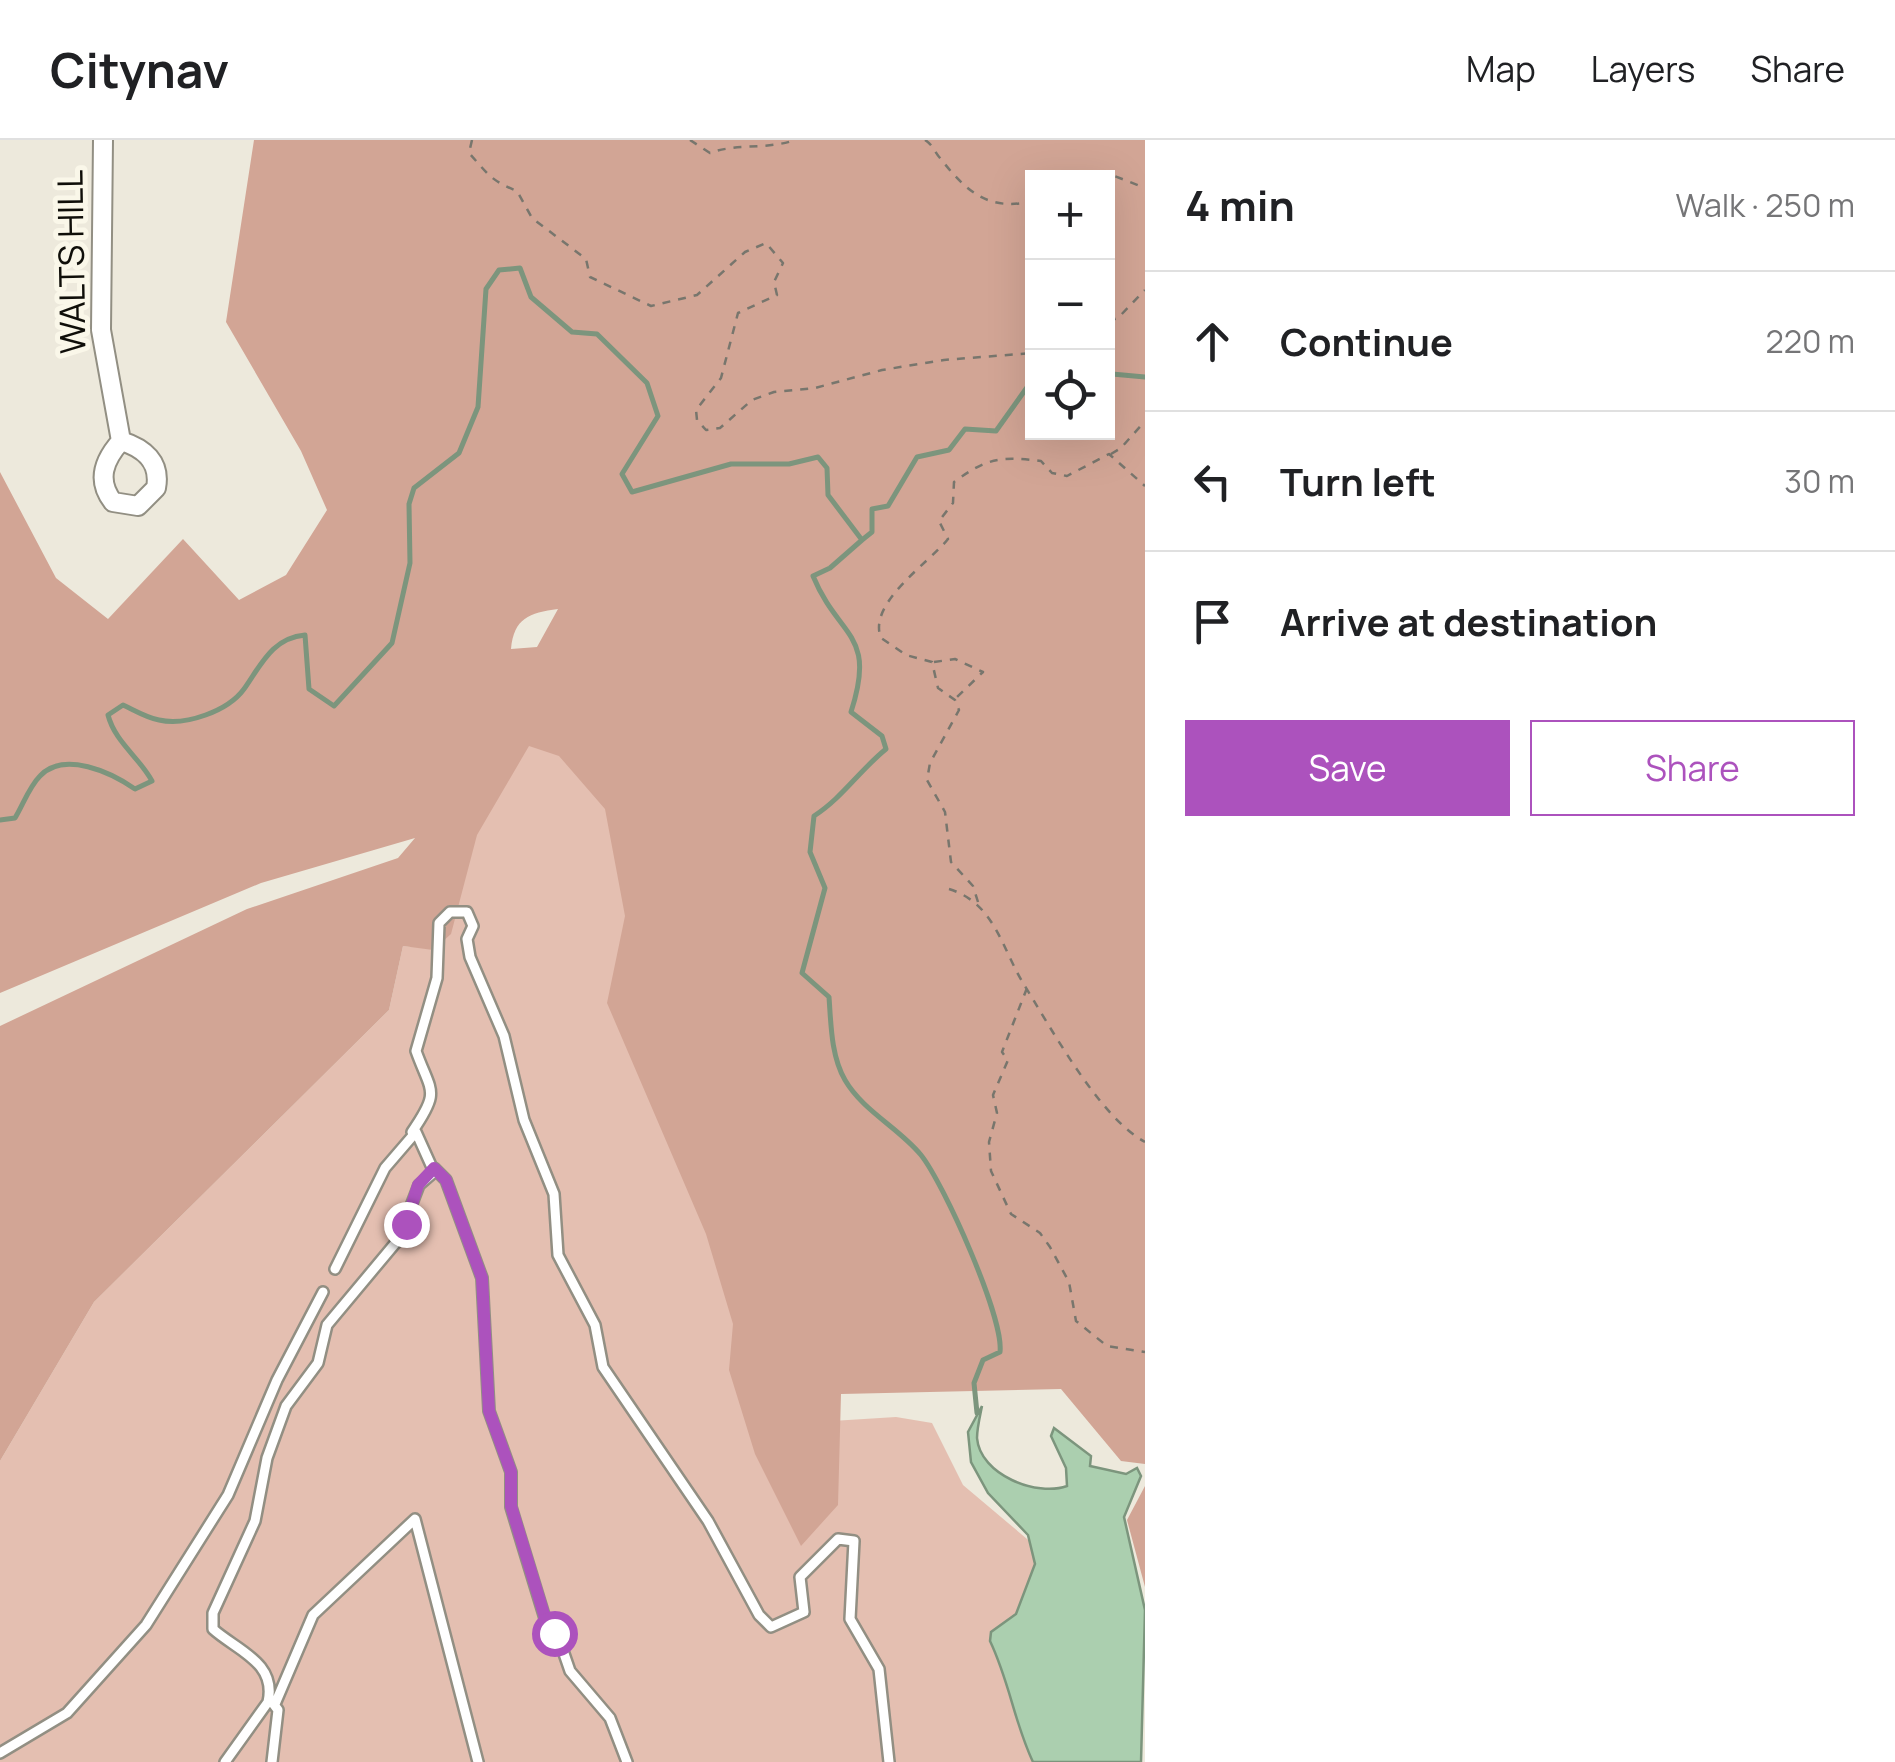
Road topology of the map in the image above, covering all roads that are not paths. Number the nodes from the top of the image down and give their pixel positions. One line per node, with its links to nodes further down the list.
1 (102, 140): 2 (street, WALTS HILL)
2 (121, 440)
3 (412, 1132): 4 (lane); 5 (lane); 13 (lane)
4 (434, 1168): 7 (lane); 12 (lane)
5 (335, 1268)
6 (323, 1292): 8 (lane)
7 (272, 1702): 9 (lane); 10 (lane); 11 (lane)
8 (0, 1753)
9 (225, 1762)
10 (272, 1762)
11 (478, 1762)
12 (627, 1762)
13 (888, 1762)

